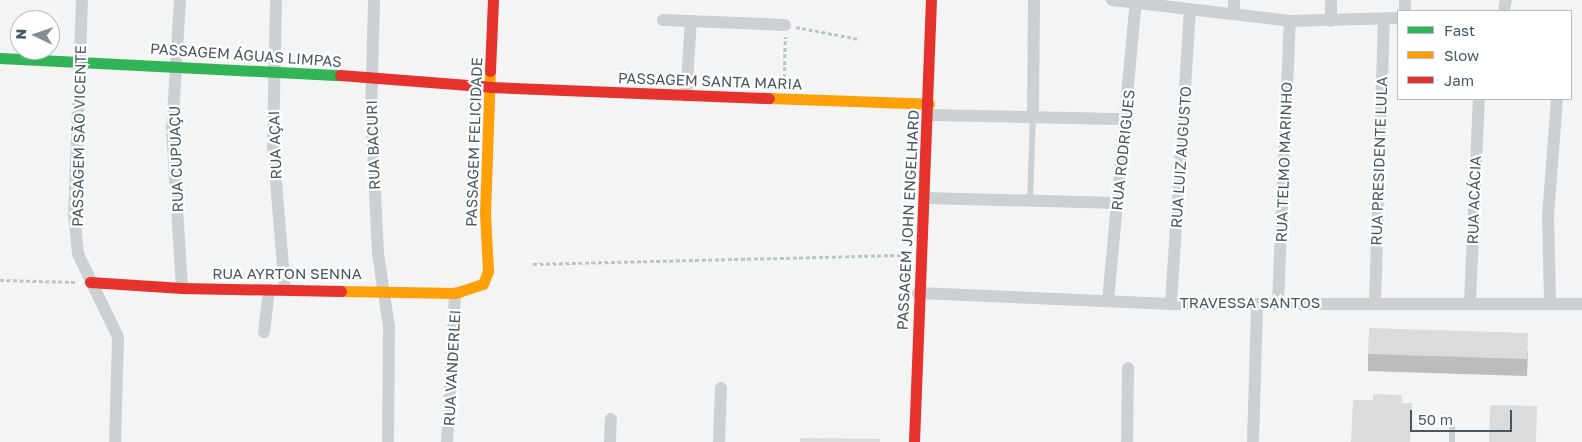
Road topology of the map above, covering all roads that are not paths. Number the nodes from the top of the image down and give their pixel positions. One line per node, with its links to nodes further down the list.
1 (82, 0): 21 (street, PASSAGEM SÃO VICENTE)
2 (180, 0): 22 (street, RUA CUPUAÇU)
3 (276, 0): 23 (street, RUA AÇAI)
4 (374, 0): 24 (street, RUA BACURI)
5 (493, 0): 25 (street, PASSAGEM FELICIDADE)
6 (931, 0): 29 (street, PASSAGEM JOHN ENGELHARD)
7 (1034, 0): 30 (street)
8 (1112, 0): 10 (street)
9 (1331, 0): 18 (street)
10 (1136, 1): 12 (street); 31 (street, RUA RODRIGUES)
11 (1234, 6): 12 (street); 17 (street)
12 (1190, 10): 48 (street, RUA LUIZ AUGUSTO)
13 (1397, 18): 15 (street)
14 (663, 20): 16 (street)
15 (1384, 20): 18 (street); 47 (street, RUA PRESIDENTE LULA)
16 (691, 21): 19 (street); 26 (street)
17 (1290, 21): 18 (street); 46 (street, RUA TELMO MARINHO)
18 (1331, 21)
19 (785, 25)
20 (0, 58): 21 (street, PASSAGEM ÁGUAS LIMPAS)
21 (80, 60): 22 (street, PASSAGEM ÁGUAS LIMPAS); 35 (street, PASSAGEM SÃO VICENTE)
22 (176, 66): 23 (street, PASSAGEM ÁGUAS LIMPAS); 37 (street, RUA CUPUAÇU)
23 (273, 73): 24 (street, PASSAGEM ÁGUAS LIMPAS); 40 (street, RUA AÇAI)
24 (372, 79): 25 (street, PASSAGEM ÁGUAS LIMPAS); 38 (street, RUA BACURI)
25 (491, 87): 26 (street, PASSAGEM SANTA MARIA); 36 (street, PASSAGEM FELICIDADE)
26 (686, 96): 29 (street, PASSAGEM SANTA MARIA)
27 (1479, 100): 45 (street, RUA ACÁCIA)
28 (1556, 100): 44 (street)
29 (929, 109): 30 (street); 32 (street, PASSAGEM JOHN ENGELHARD)
30 (1032, 116): 31 (street); 33 (lane)
31 (1127, 119): 34 (street, RUA RODRIGUES)
32 (926, 198): 33 (street); 42 (street, PASSAGEM JOHN ENGELHARD)
33 (1030, 202): 34 (street)
34 (1118, 202): 43 (street, RUA RODRIGUES)
35 (90, 282): 37 (street, RUA AYRTON SENNA); 56 (street, PASSAGEM SÃO VICENTE)
36 (483, 284): 41 (street, RUA AYRTON SENNA)
37 (182, 288): 39 (street, RUA AYRTON SENNA)
38 (384, 289): 40 (street, RUA AYRTON SENNA); 41 (street, RUA AYRTON SENNA); 57 (street, RUA BACURI)
39 (269, 290): 40 (street, RUA AYRTON SENNA); 51 (street)
40 (285, 290)
41 (455, 293): 58 (street, RUA VANDERLEI)
42 (918, 293): 43 (street, TRAVESSA SANTOS); 61 (street, PASSAGEM JOHN ENGELHARD)
43 (1108, 300): 48 (street, TRAVESSA SANTOS)
44 (1550, 301): 45 (street, TRAVESSA SANTOS); 50 (street, TRAVESSA SANTOS)
45 (1470, 302): 47 (street, TRAVESSA SANTOS)
46 (1278, 303): 47 (street, TRAVESSA SANTOS); 49 (street, TRAVESSA SANTOS)
47 (1375, 303)
48 (1171, 304): 49 (street, TRAVESSA SANTOS)
49 (1257, 304): 63 (street)
50 (1582, 304)
51 (264, 332)
52 (1128, 368): 62 (street)
53 (721, 388): 60 (street)
54 (611, 419): 59 (street)
55 (1452, 426): 64 (lane)
56 (115, 442)
57 (388, 442)
58 (447, 442)
59 (610, 442)
60 (719, 442)
61 (914, 442)
62 (1127, 442)
63 (1253, 442)
64 (1452, 442)

